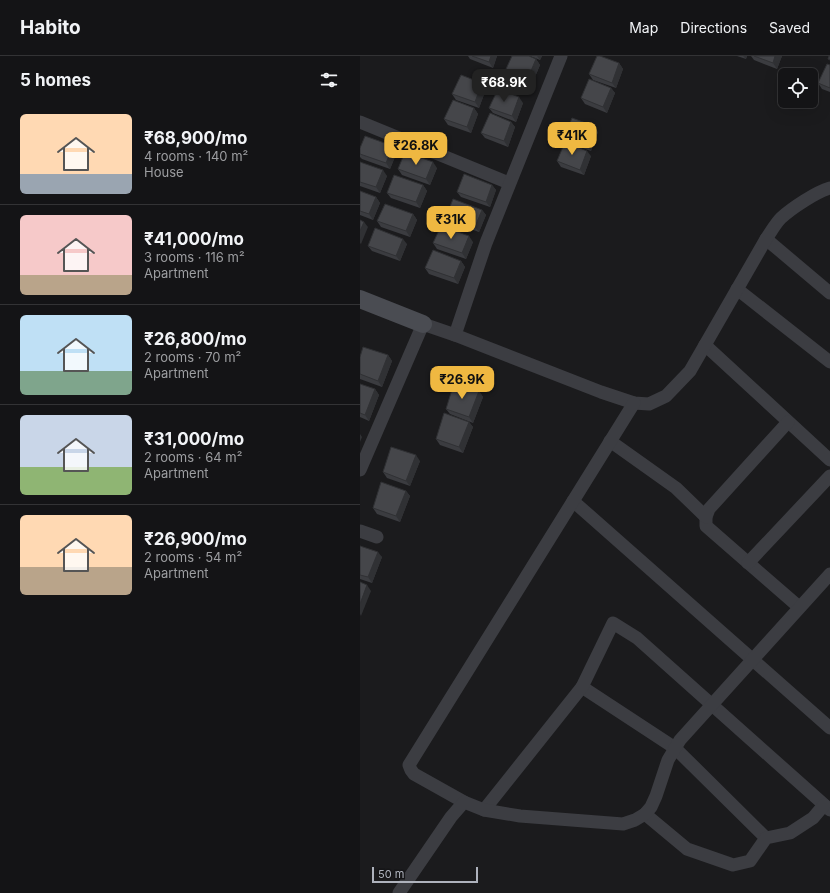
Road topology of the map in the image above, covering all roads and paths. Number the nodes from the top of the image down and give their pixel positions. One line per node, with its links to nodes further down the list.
1 (561, 56): 3 (street)
2 (360, 122): 3 (street)
3 (509, 183): 10 (street)
4 (827, 192): 5 (street)
5 (766, 238): 6 (street); 7 (street)
6 (737, 289): 11 (street); 12 (street)
7 (830, 293)
8 (360, 299): 9 (street)
9 (422, 324): 10 (street); 17 (street)
10 (455, 335): 13 (street)
11 (705, 345): 13 (street); 14 (street)
12 (830, 362)
13 (634, 403): 15 (street)
14 (788, 422): 16 (street); 20 (street)
15 (610, 441): 19 (street); 20 (street)
16 (830, 460)
17 (360, 470)
18 (830, 476): 23 (street)
19 (573, 501): 26 (street); 31 (street)
20 (706, 517): 23 (street)
21 (360, 531): 22 (street)
22 (376, 537)
23 (748, 563): 25 (street)
24 (830, 574): 25 (street)
25 (799, 608): 26 (street)
26 (753, 659): 28 (street); 29 (street)
27 (582, 687): 28 (street); 30 (street); 33 (street)
28 (712, 705): 30 (street); 32 (street)
29 (830, 728)
30 (675, 748): 34 (street); 35 (street)
31 (464, 802): 33 (street); 36 (street)
32 (827, 808): 35 (street)
33 (484, 810): 34 (street)
34 (645, 814): 35 (street)
35 (766, 838)
36 (399, 893)

